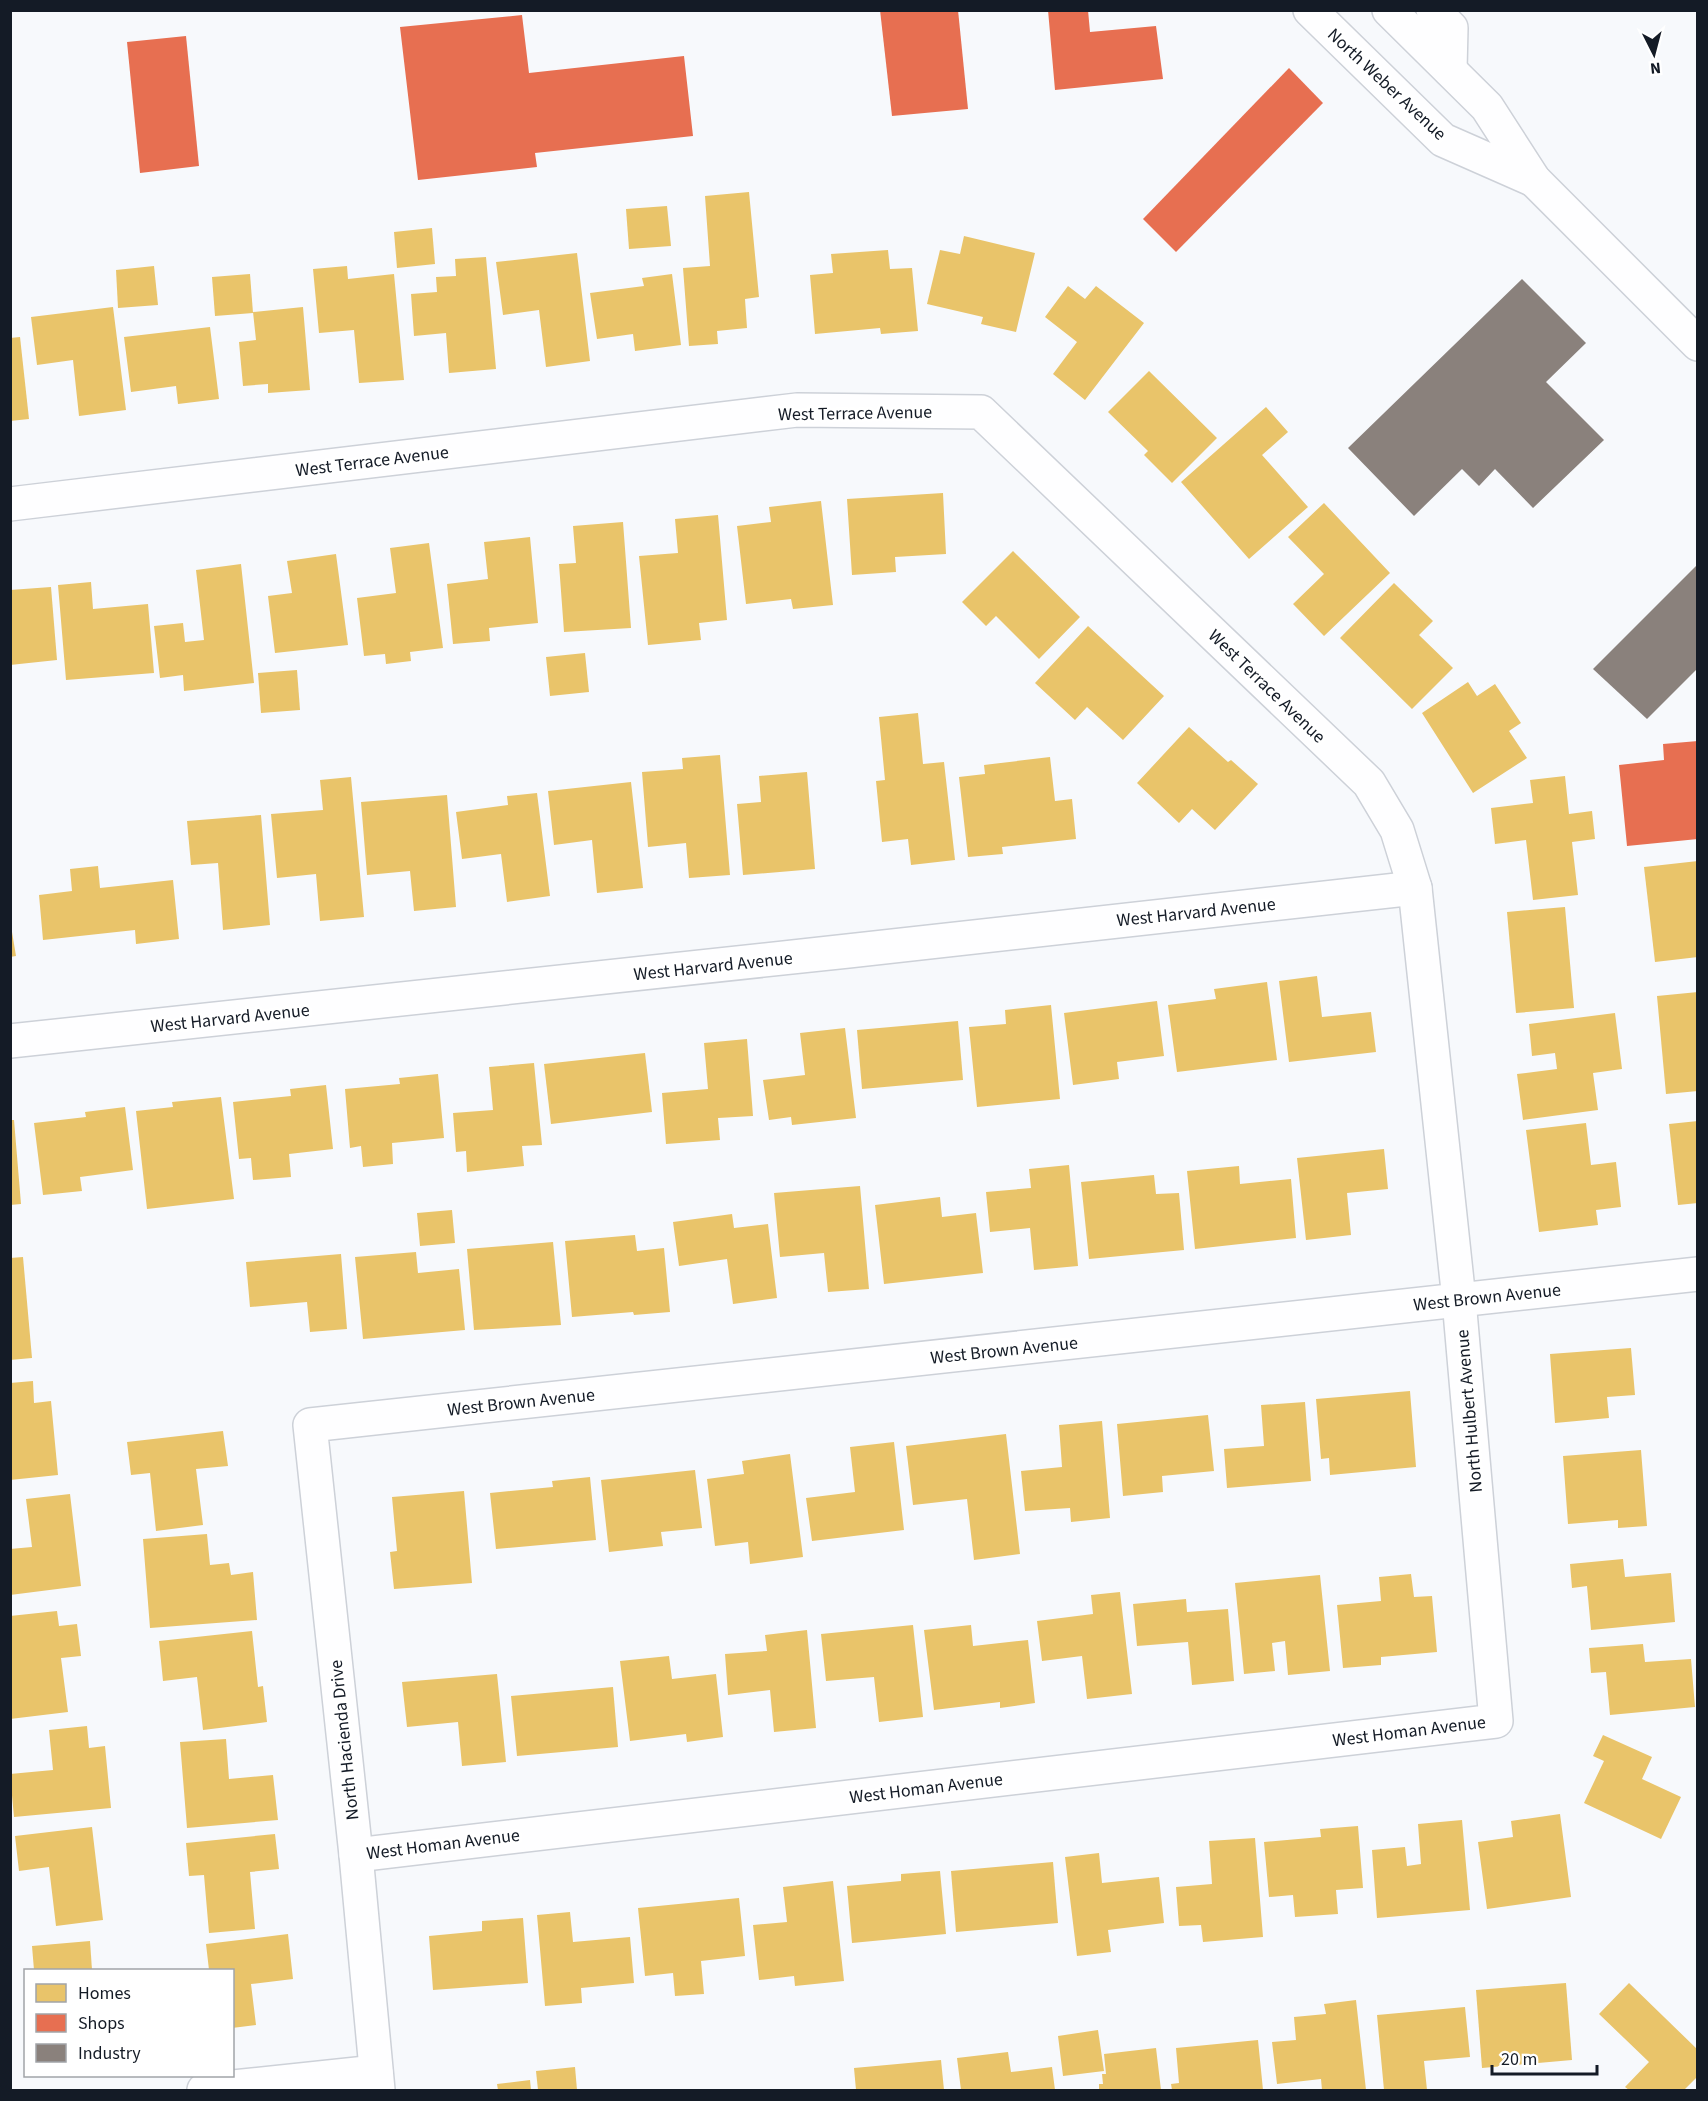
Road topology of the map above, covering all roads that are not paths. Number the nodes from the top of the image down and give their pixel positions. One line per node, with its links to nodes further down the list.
1 (1310, 10): 5 (street, North Weber Avenue)
2 (1389, 10): 4 (street, North Weber Avenue)
3 (1433, 10): 4 (street)
4 (1450, 70): 5 (street, North Weber Avenue)
5 (1534, 180): 6 (street, North Weber Avenue)
6 (1698, 344)
7 (10, 504): 8 (street, West Terrace Avenue)
8 (1415, 888): 9 (street, West Harvard Avenue); 11 (street, North Hulbert Avenue)
9 (10, 1041)
10 (1698, 1274): 11 (street, West Brown Avenue)
11 (1459, 1300): 12 (street, West Brown Avenue); 13 (street, North Hulbert Avenue)
12 (310, 1425): 14 (street, North Hacienda Drive)
13 (1496, 1721): 14 (street, West Homan Avenue)
14 (356, 1855): 15 (street, North Hacienda Drive)
15 (377, 2081): 16 (street)
16 (204, 2091)

